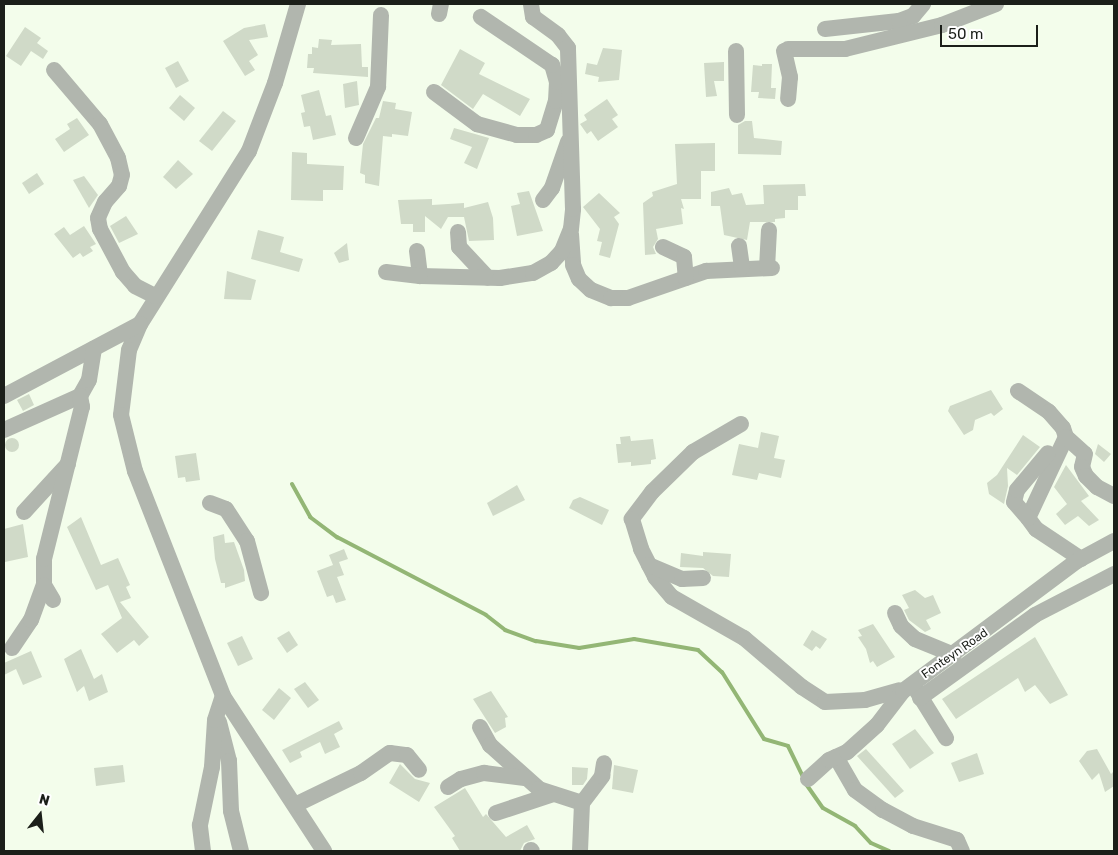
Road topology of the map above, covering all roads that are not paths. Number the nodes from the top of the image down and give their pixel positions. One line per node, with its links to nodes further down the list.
1 (298, 4): 27 (street)
2 (531, 4): 13 (street)
3 (923, 4): 7 (street)
4 (996, 4): 11 (street)
5 (381, 14): 14 (street)
6 (481, 17): 10 (street)
7 (825, 28)
8 (736, 51): 12 (street)
9 (54, 70): 27 (street)
10 (434, 92)
11 (788, 99)
12 (737, 115)
13 (571, 132): 15 (street); 16 (street)
14 (356, 138)
15 (543, 200)
16 (571, 229): 25 (street); 26 (street)
17 (769, 230): 22 (street)
18 (458, 232): 25 (street)
19 (738, 246): 22 (street)
20 (662, 247): 26 (street)
21 (417, 251): 24 (street)
22 (742, 268): 26 (street)
23 (386, 272): 24 (street)
24 (420, 276): 25 (street)
25 (488, 278)
26 (686, 278)
27 (155, 296): 28 (street)
28 (140, 324): 29 (street); 56 (street)
29 (94, 348): 31 (street); 32 (street)
30 (1018, 391): 35 (street)
31 (4, 396)
32 (80, 396): 34 (street); 37 (street)
33 (741, 424): 46 (street)
34 (4, 430)
35 (1066, 437): 38 (street); 42 (street)
36 (1048, 453): 42 (street)
37 (68, 464): 39 (street); 41 (street)
38 (1114, 496)
39 (60, 498): 43 (street); 49 (street)
40 (210, 503): 50 (street)
41 (24, 512)
42 (1028, 518): 45 (street)
43 (65, 521)
44 (1114, 541): 45 (street, Fonteyn Road)
45 (1082, 559): 54 (street, Fonteyn Road)
46 (649, 565): 48 (street); 55 (street)
47 (1114, 574): 55 (street)
48 (703, 578)
49 (44, 585): 51 (street); 53 (street)
50 (261, 593)
51 (52, 600)
52 (895, 613): 54 (street)
53 (12, 648)
54 (954, 654): 55 (street, Fonteyn Road)
55 (910, 691): 59 (street); 60 (street, Fonteyn Road)
56 (223, 696): 57 (street); 68 (street)
57 (217, 715): 70 (street); 71 (street)
58 (480, 727): 63 (street)
59 (946, 738)
60 (836, 757): 64 (street, Fonteyn Road); 74 (street)
61 (604, 763): 67 (street)
62 (419, 770): 68 (street)
63 (525, 778): 65 (street); 66 (street)
64 (808, 779)
65 (448, 787)
66 (553, 794): 67 (street); 69 (street)
67 (582, 803): 73 (street)
68 (295, 805): 72 (street)
69 (496, 813)
70 (241, 849)
71 (203, 851)
72 (324, 851)
73 (580, 851)
74 (962, 851)

